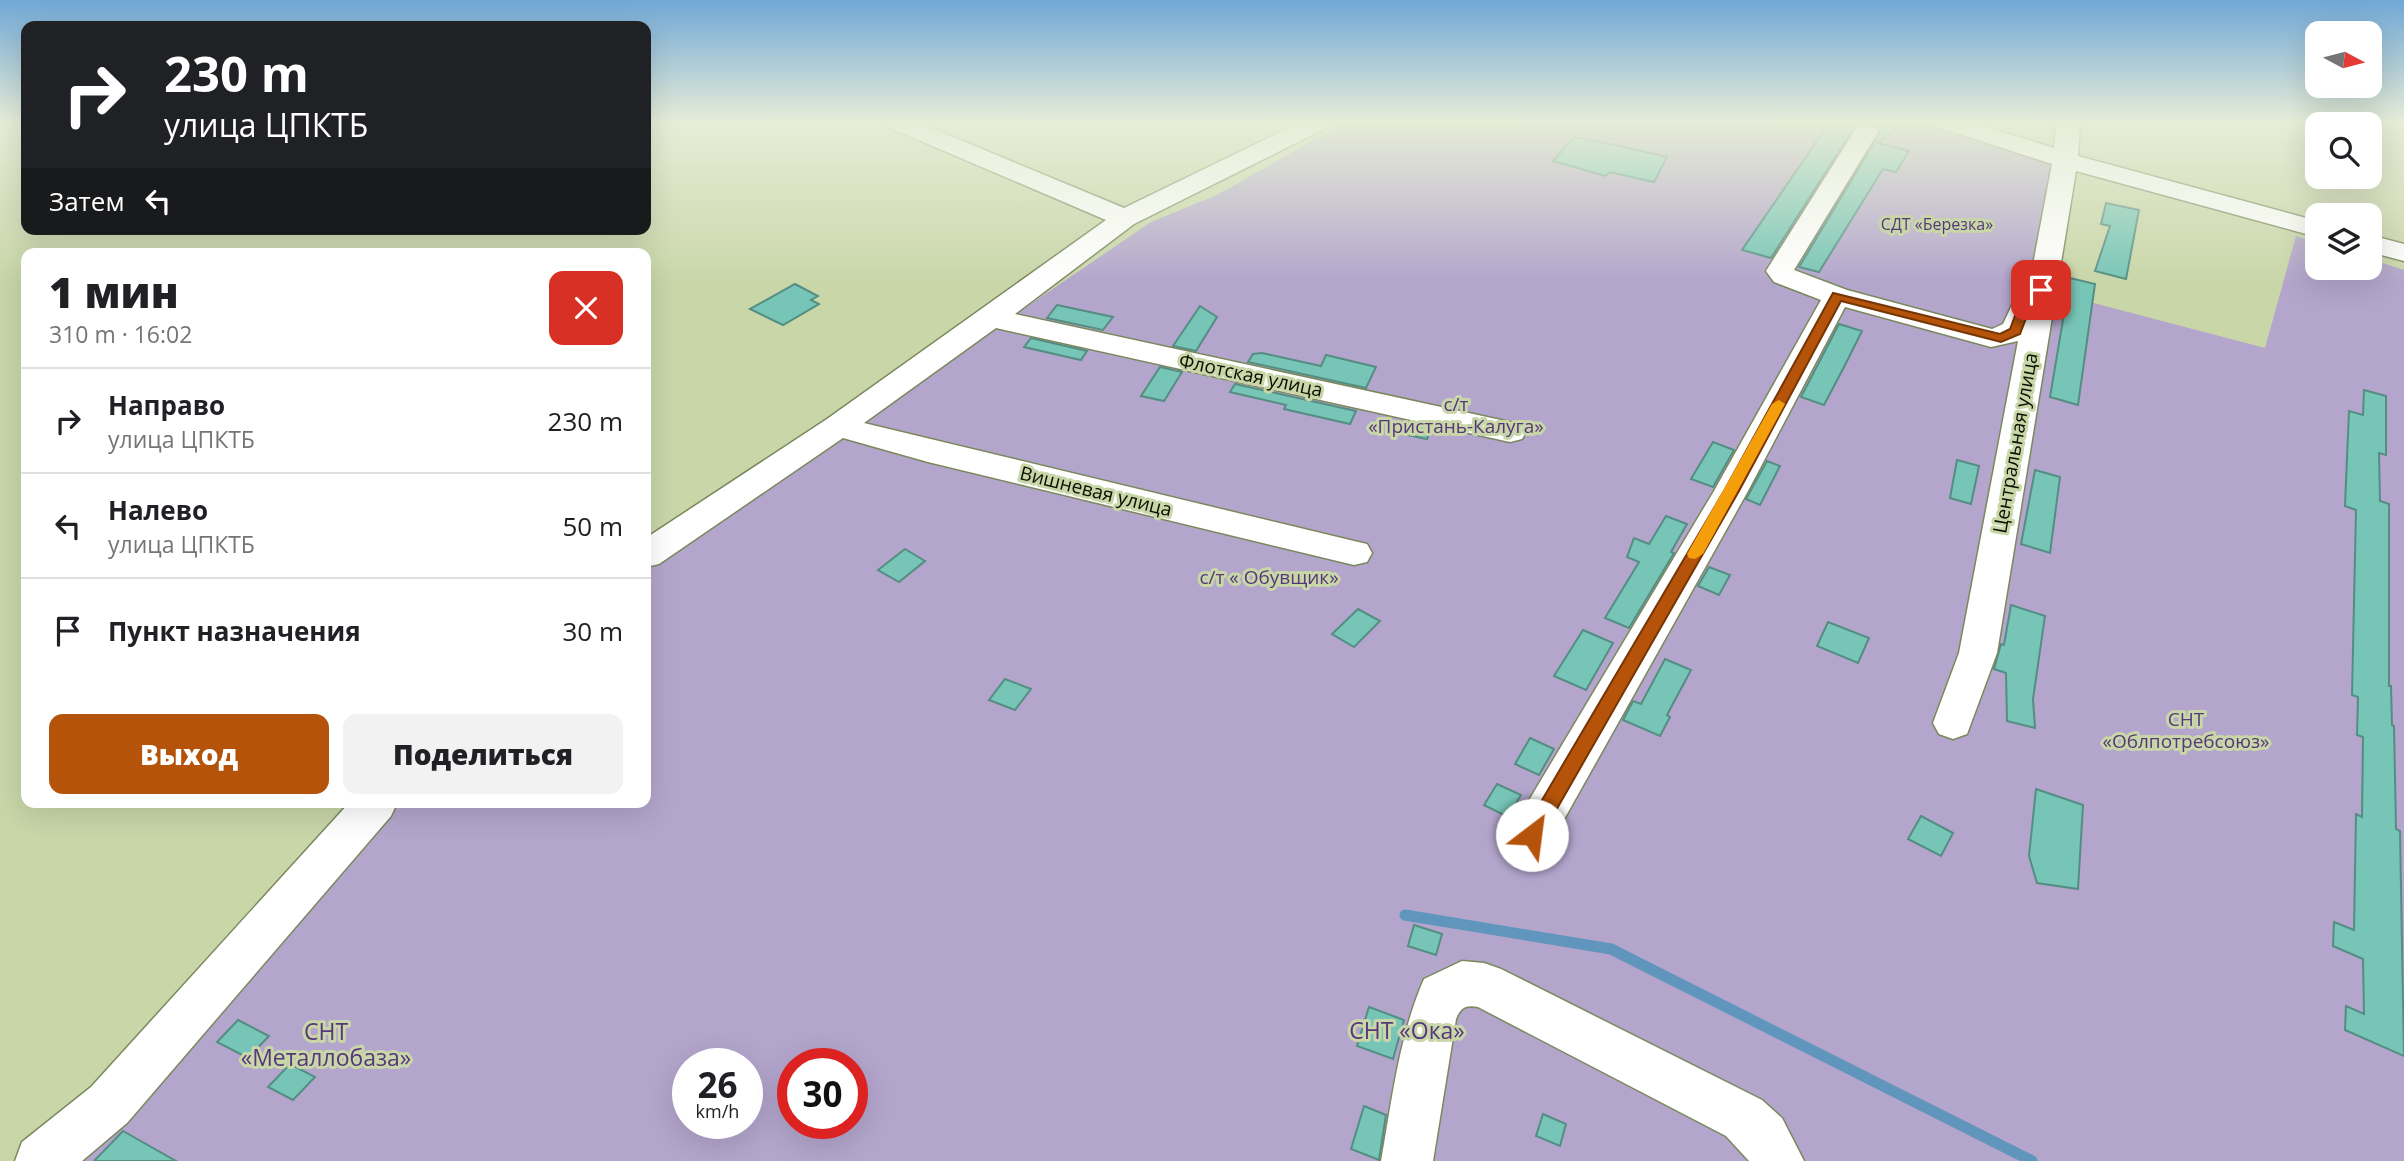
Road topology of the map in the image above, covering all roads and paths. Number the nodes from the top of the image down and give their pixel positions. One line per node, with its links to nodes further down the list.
1 (1025, 176): 6 (street)
2 (1210, 176): 6 (street)
3 (1839, 176): 11 (street)
4 (2062, 176): 10 (street, Центральная улица)
5 (2124, 176): 7 (street)
6 (1125, 218): 12 (street)
7 (2305, 226)
8 (2382, 247): 9 (street)
9 (2404, 253)
10 (2041, 290): 11 (street); 17 (street, Центральная улица)
11 (1837, 296): 19 (street)
12 (991, 318): 13 (street); 14 (street, Флотская улица)
13 (838, 426): 15 (street); 16 (street, Вишневая улица)
14 (1510, 432)
15 (651, 552)
16 (1354, 553)
17 (1953, 723)
18 (372, 808): 20 (street)
19 (1532, 835)
20 (41, 1161)
21 (1407, 1161): 22 (street)
22 (1778, 1161)

